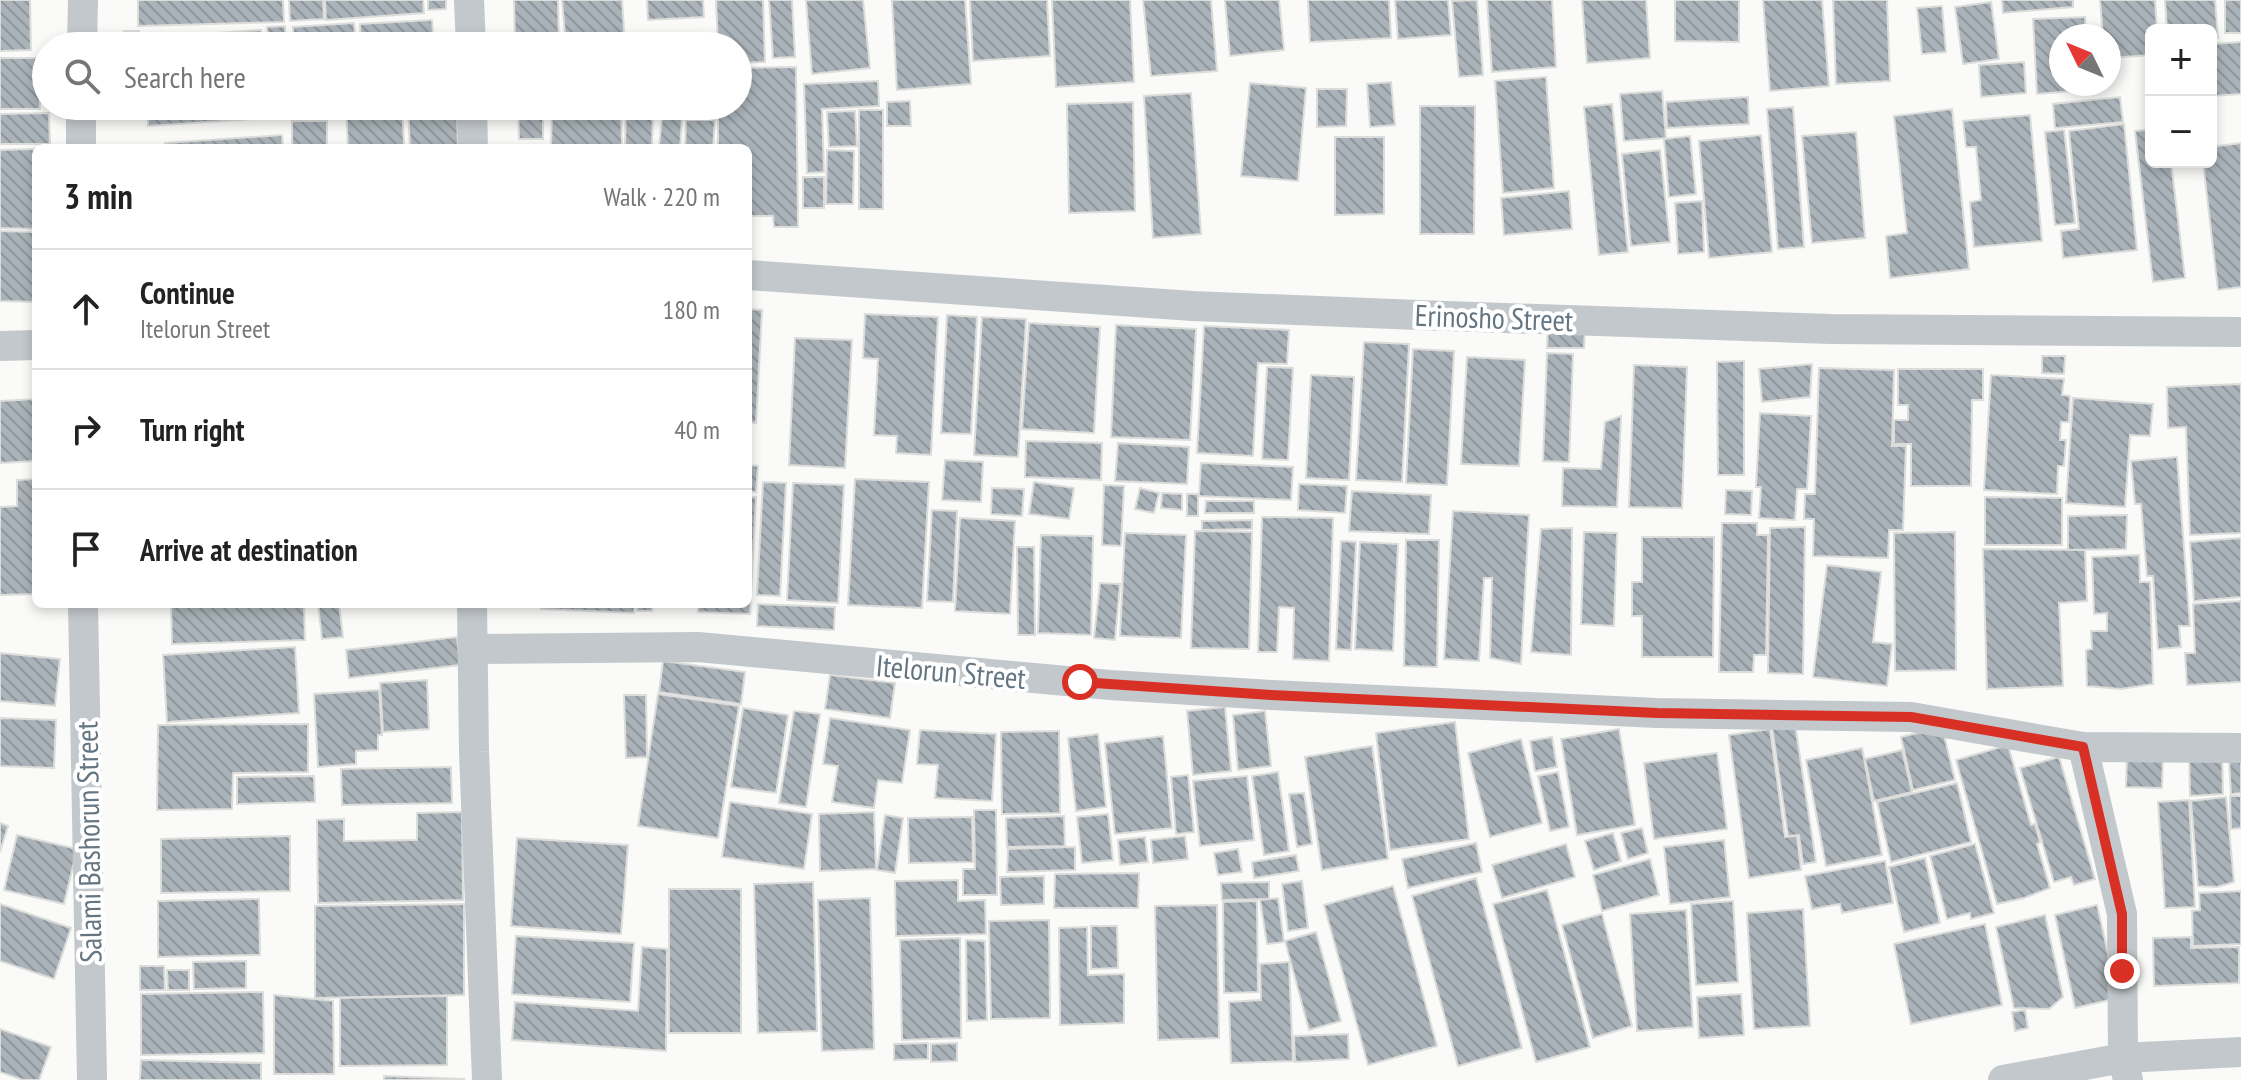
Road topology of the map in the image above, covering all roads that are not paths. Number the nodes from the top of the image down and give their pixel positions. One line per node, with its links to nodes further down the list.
1 (83, 0): 3 (street)
2 (469, 0): 4 (street)
3 (82, 32)
4 (470, 32)
5 (81, 120): 7 (street)
6 (472, 120): 8 (street)
7 (81, 144)
8 (473, 144)
9 (752, 275): 10 (street, Erinosho Street)
10 (2241, 332)
11 (32, 345): 12 (street)
12 (0, 346)
13 (83, 608): 20 (street, Salami Bashorun Street)
14 (472, 608): 15 (street)
15 (473, 649): 16 (street, Itelorun Street); 21 (street)
16 (2083, 747): 17 (street, Itelorun Street); 19 (street)
17 (2241, 748)
18 (2241, 1052): 19 (street)
19 (2126, 1069): 22 (street)
20 (92, 1080)
21 (489, 1080)
22 (2003, 1080)

